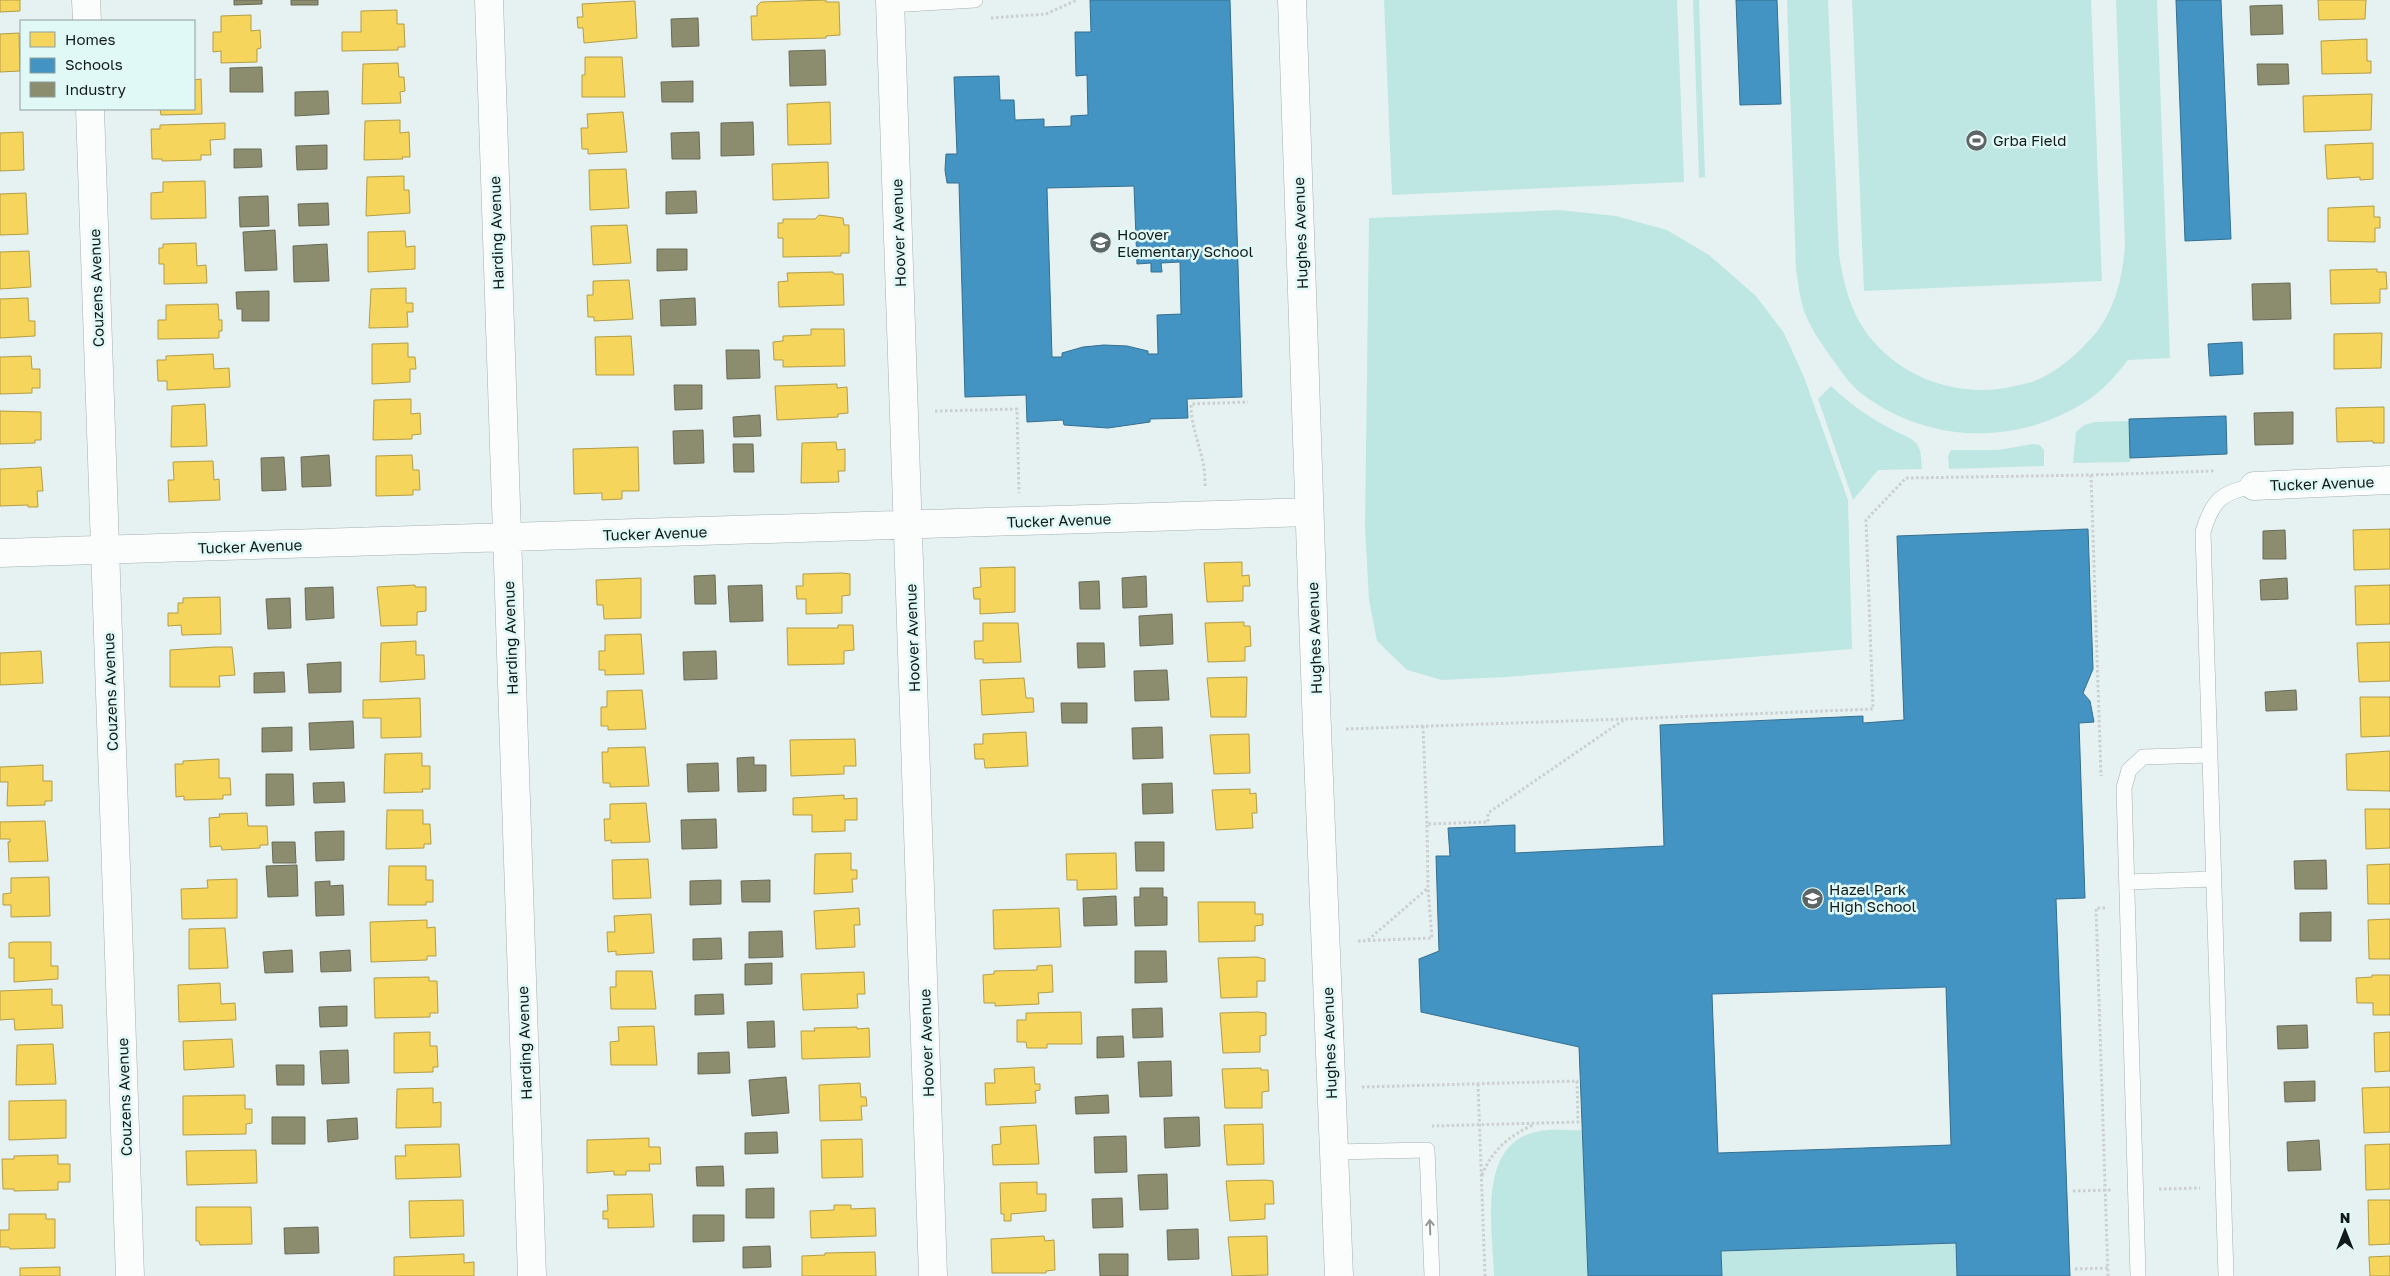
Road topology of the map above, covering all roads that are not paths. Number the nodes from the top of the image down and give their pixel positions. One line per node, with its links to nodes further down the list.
1 (86, 0): 6 (street)
2 (488, 0): 12 (street, Harding Avenue)
3 (975, 0): 5 (lane)
4 (1292, 0): 10 (street, Hughes Avenue)
5 (890, 2): 11 (street, Hoover Avenue)
6 (87, 20)
7 (90, 110): 13 (street, Couzens Avenue)
8 (2390, 480): 9 (street, Tucker Avenue)
9 (2254, 486): 15 (lane)
10 (1309, 512): 11 (street, Tucker Avenue); 18 (street, Hughes Avenue)
11 (908, 526): 12 (street, Tucker Avenue); 21 (street, Hoover Avenue)
12 (506, 538): 13 (street, Tucker Avenue); 20 (street, Harding Avenue)
13 (105, 550): 14 (street, Tucker Avenue); 19 (street, Couzens Avenue)
14 (0, 553)
15 (2209, 755): 16 (lane); 17 (lane)
16 (2213, 879): 17 (lane); 25 (lane)
17 (2127, 882): 24 (lane)
18 (1334, 1152): 22 (street, Hughes Avenue); 23 (lane, one-way to 18)
19 (130, 1276)
20 (532, 1276)
21 (934, 1276)
22 (1339, 1276)
23 (1432, 1276)
24 (2138, 1276)
25 (2226, 1276)

